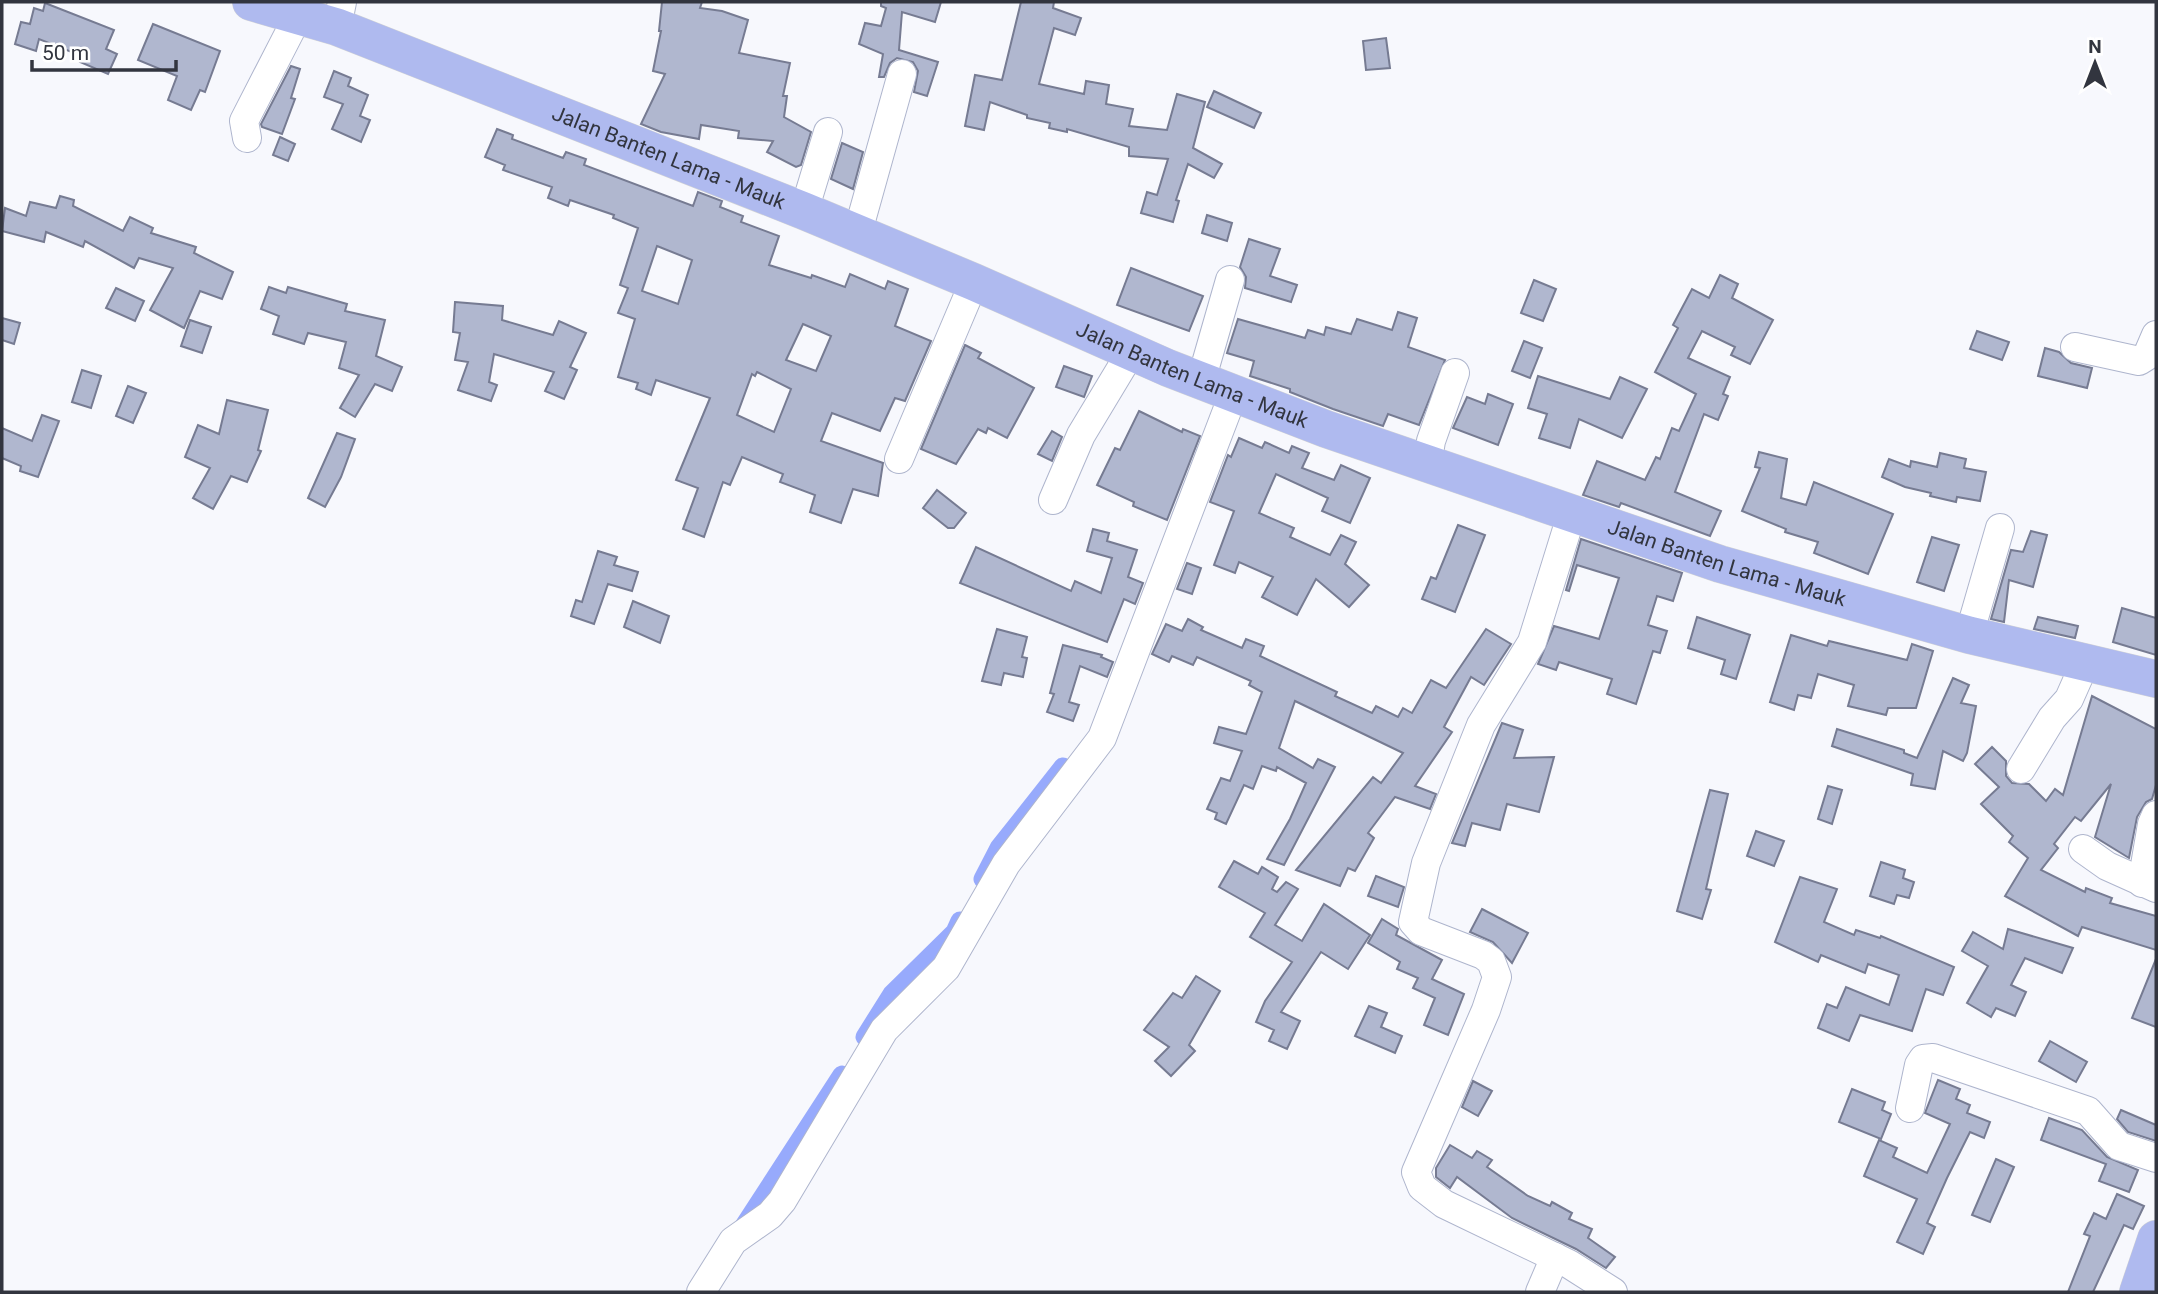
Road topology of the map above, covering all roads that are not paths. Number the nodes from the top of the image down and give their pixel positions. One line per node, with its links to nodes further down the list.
1 (251, 2): 3 (main road, Jalan Banten Lama - Mauk)
2 (339, 15): 3 (main road, Jalan Banten Lama - Mauk); 7 (main road, Jalan Banten Lama - Mauk)
3 (298, 16): 6 (street)
4 (902, 74): 8 (street)
5 (828, 132): 7 (street)
6 (247, 138)
7 (804, 211): 8 (main road, Jalan Banten Lama - Mauk)
8 (857, 234): 10 (main road, Jalan Banten Lama - Mauk)
9 (1230, 280): 15 (street)
10 (974, 282): 13 (main road, Jalan Banten Lama - Mauk); 17 (street)
11 (2156, 335): 12 (street)
12 (2075, 347)
13 (1131, 352): 15 (main road, Jalan Banten Lama - Mauk); 19 (street)
14 (1455, 373): 18 (street)
15 (1198, 380): 16 (main road, Jalan Banten Lama - Mauk)
16 (1233, 395): 18 (main road, Jalan Banten Lama - Mauk); 33 (street)
17 (899, 458)
18 (1427, 464): 20 (main road, Jalan Banten Lama - Mauk)
19 (1053, 500)
20 (1572, 513): 22 (main road, Jalan Banten Lama - Mauk); 32 (street)
21 (2000, 528): 22 (street)
22 (1969, 635): 23 (main road, Jalan Banten Lama - Mauk)
23 (2085, 663): 24 (main road, Jalan Banten Lama - Mauk); 25 (street)
24 (2156, 679)
25 (2021, 769)
26 (2156, 815): 28 (street)
27 (2083, 849): 28 (street)
28 (2149, 886)
29 (1910, 1108): 30 (street)
30 (2156, 1158)
31 (2156, 1240): 36 (main road)
32 (1555, 1257): 34 (street); 35 (street)
33 (701, 1292)
34 (1540, 1292)
35 (1613, 1292)
36 (2138, 1292)

